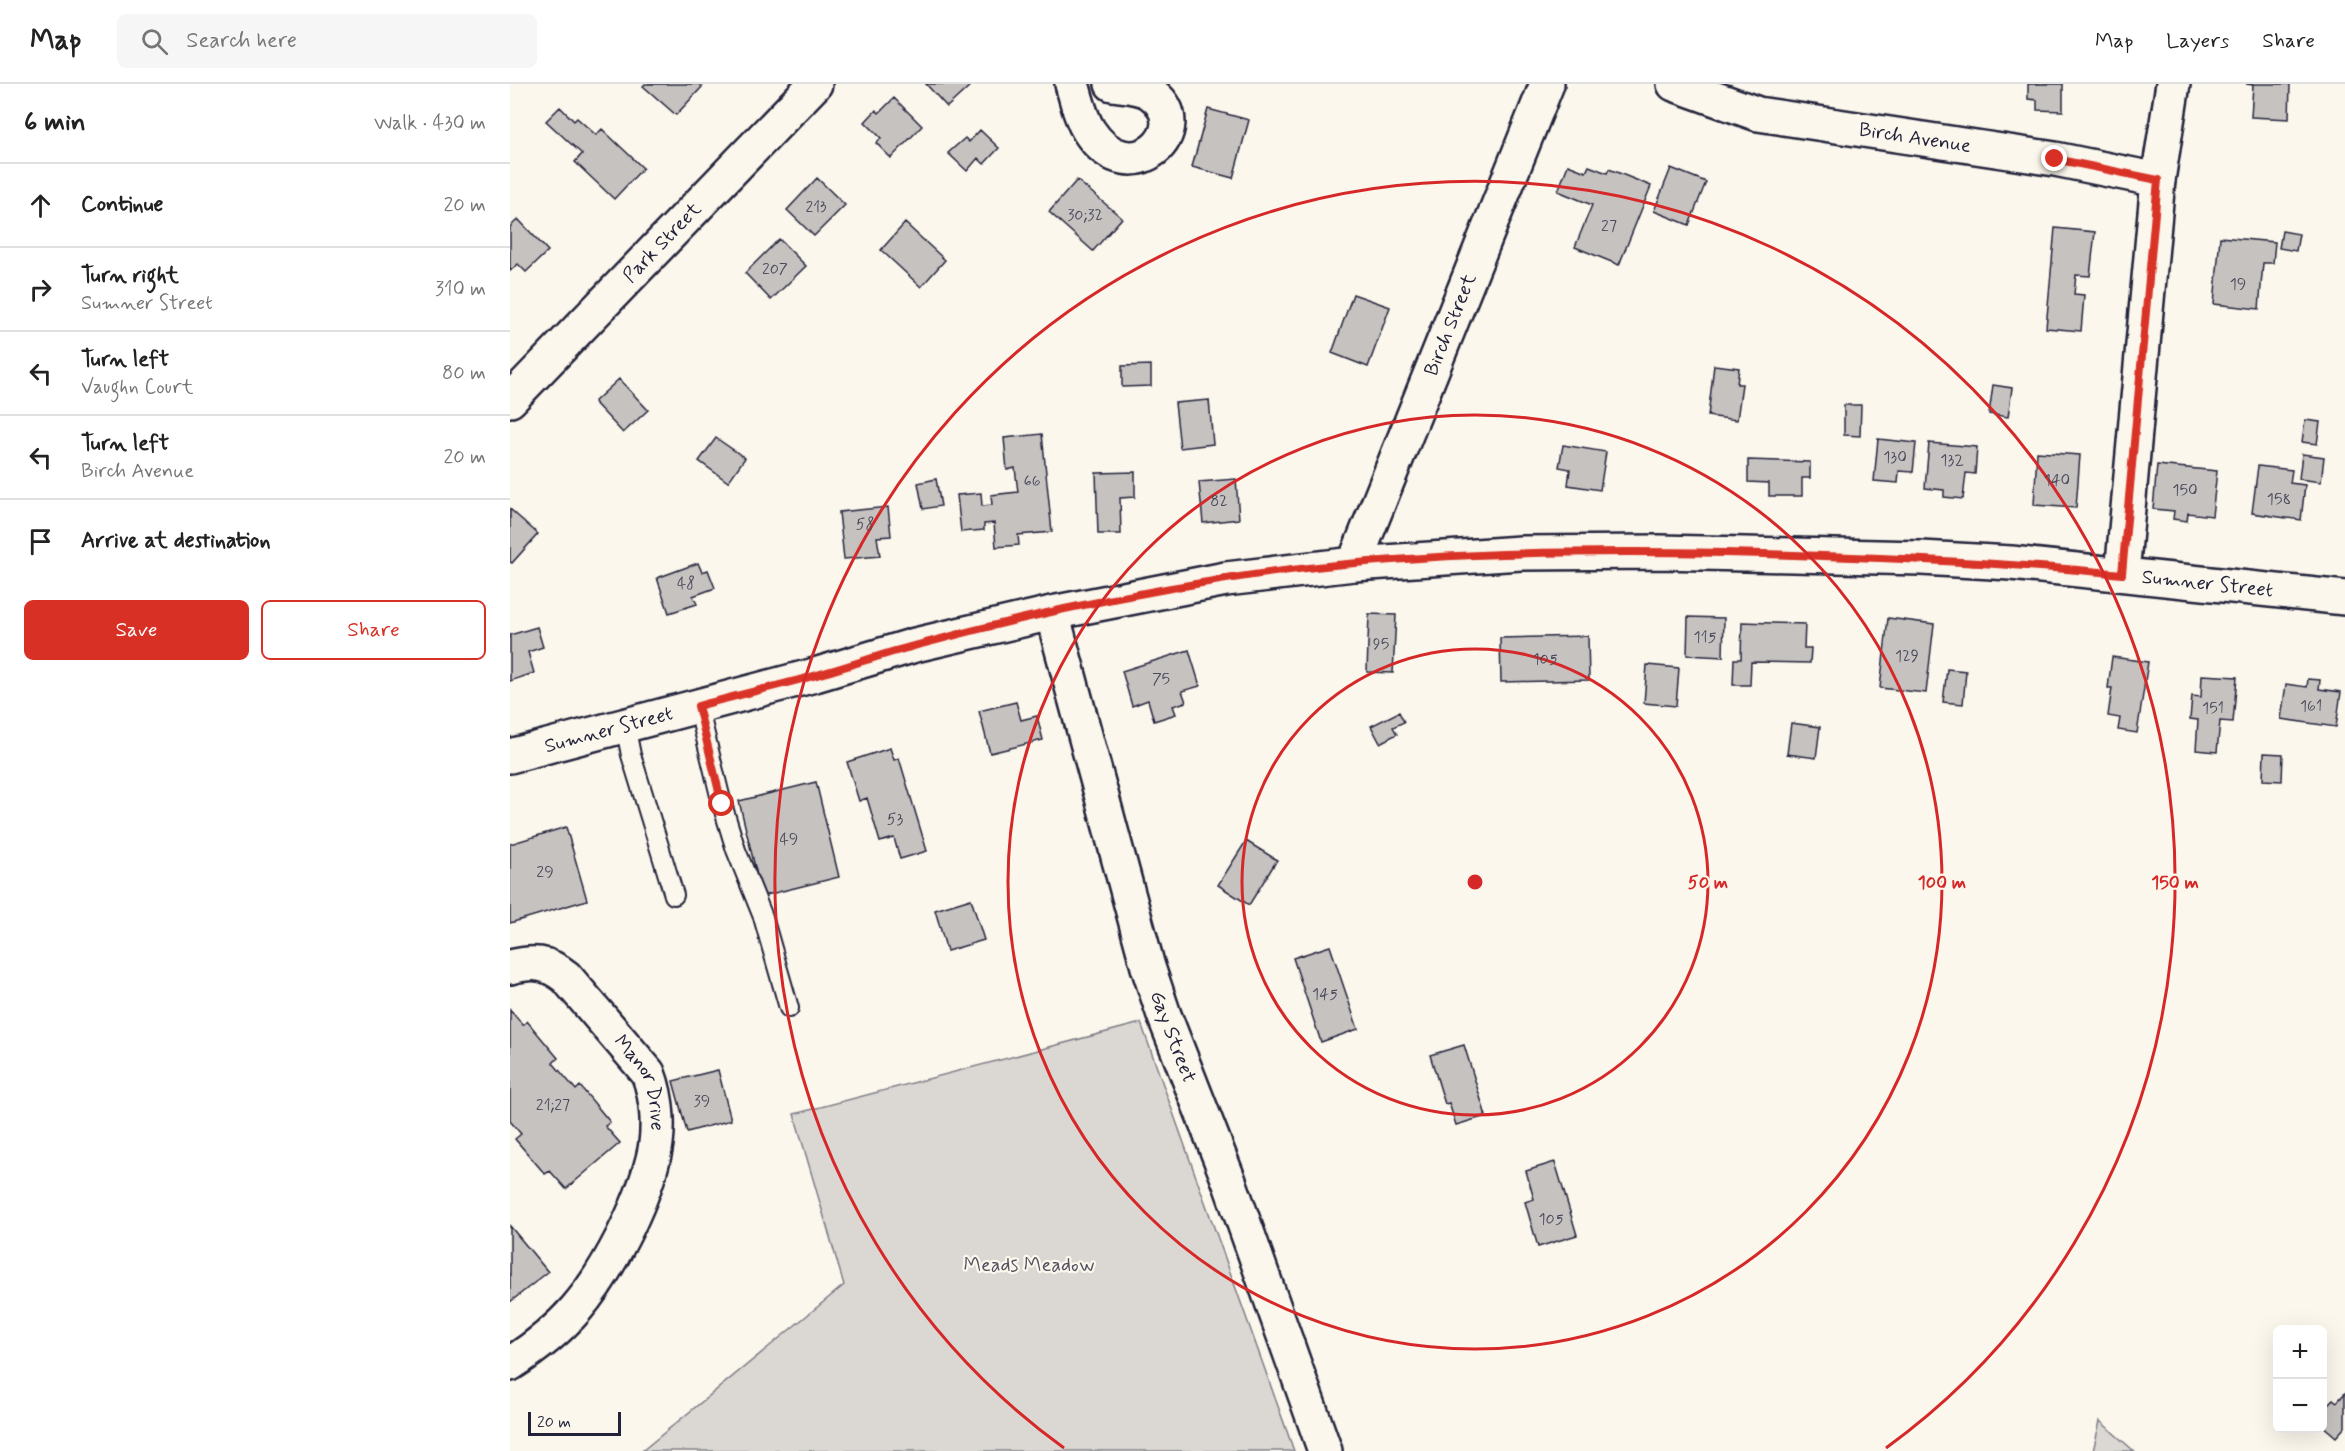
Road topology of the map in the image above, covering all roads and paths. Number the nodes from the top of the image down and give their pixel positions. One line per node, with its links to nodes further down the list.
1 (815, 84): 8 (street, Park Street)
2 (1072, 84): 3 (street)
3 (1112, 84)
4 (1547, 84): 9 (street, Birch Street)
5 (1674, 84): 7 (street, Birch Avenue)
6 (2173, 84): 7 (street)
7 (2158, 180): 10 (street)
8 (510, 400)
9 (1354, 564): 10 (street, Sumner Street); 12 (street, Sumner Street)
10 (2122, 574): 11 (street, Sumner Street)
11 (2345, 598)
12 (1052, 613): 13 (street, Sumner Street); 20 (street, Gay Street)
13 (698, 706): 14 (street, Sumner Street); 18 (lane)
14 (625, 725): 15 (street, Sumner Street); 16 (lane)
15 (510, 756)
16 (674, 895)
17 (510, 967): 19 (street, Manor Drive)
18 (789, 1008)
19 (510, 1364)
20 (1325, 1451)

